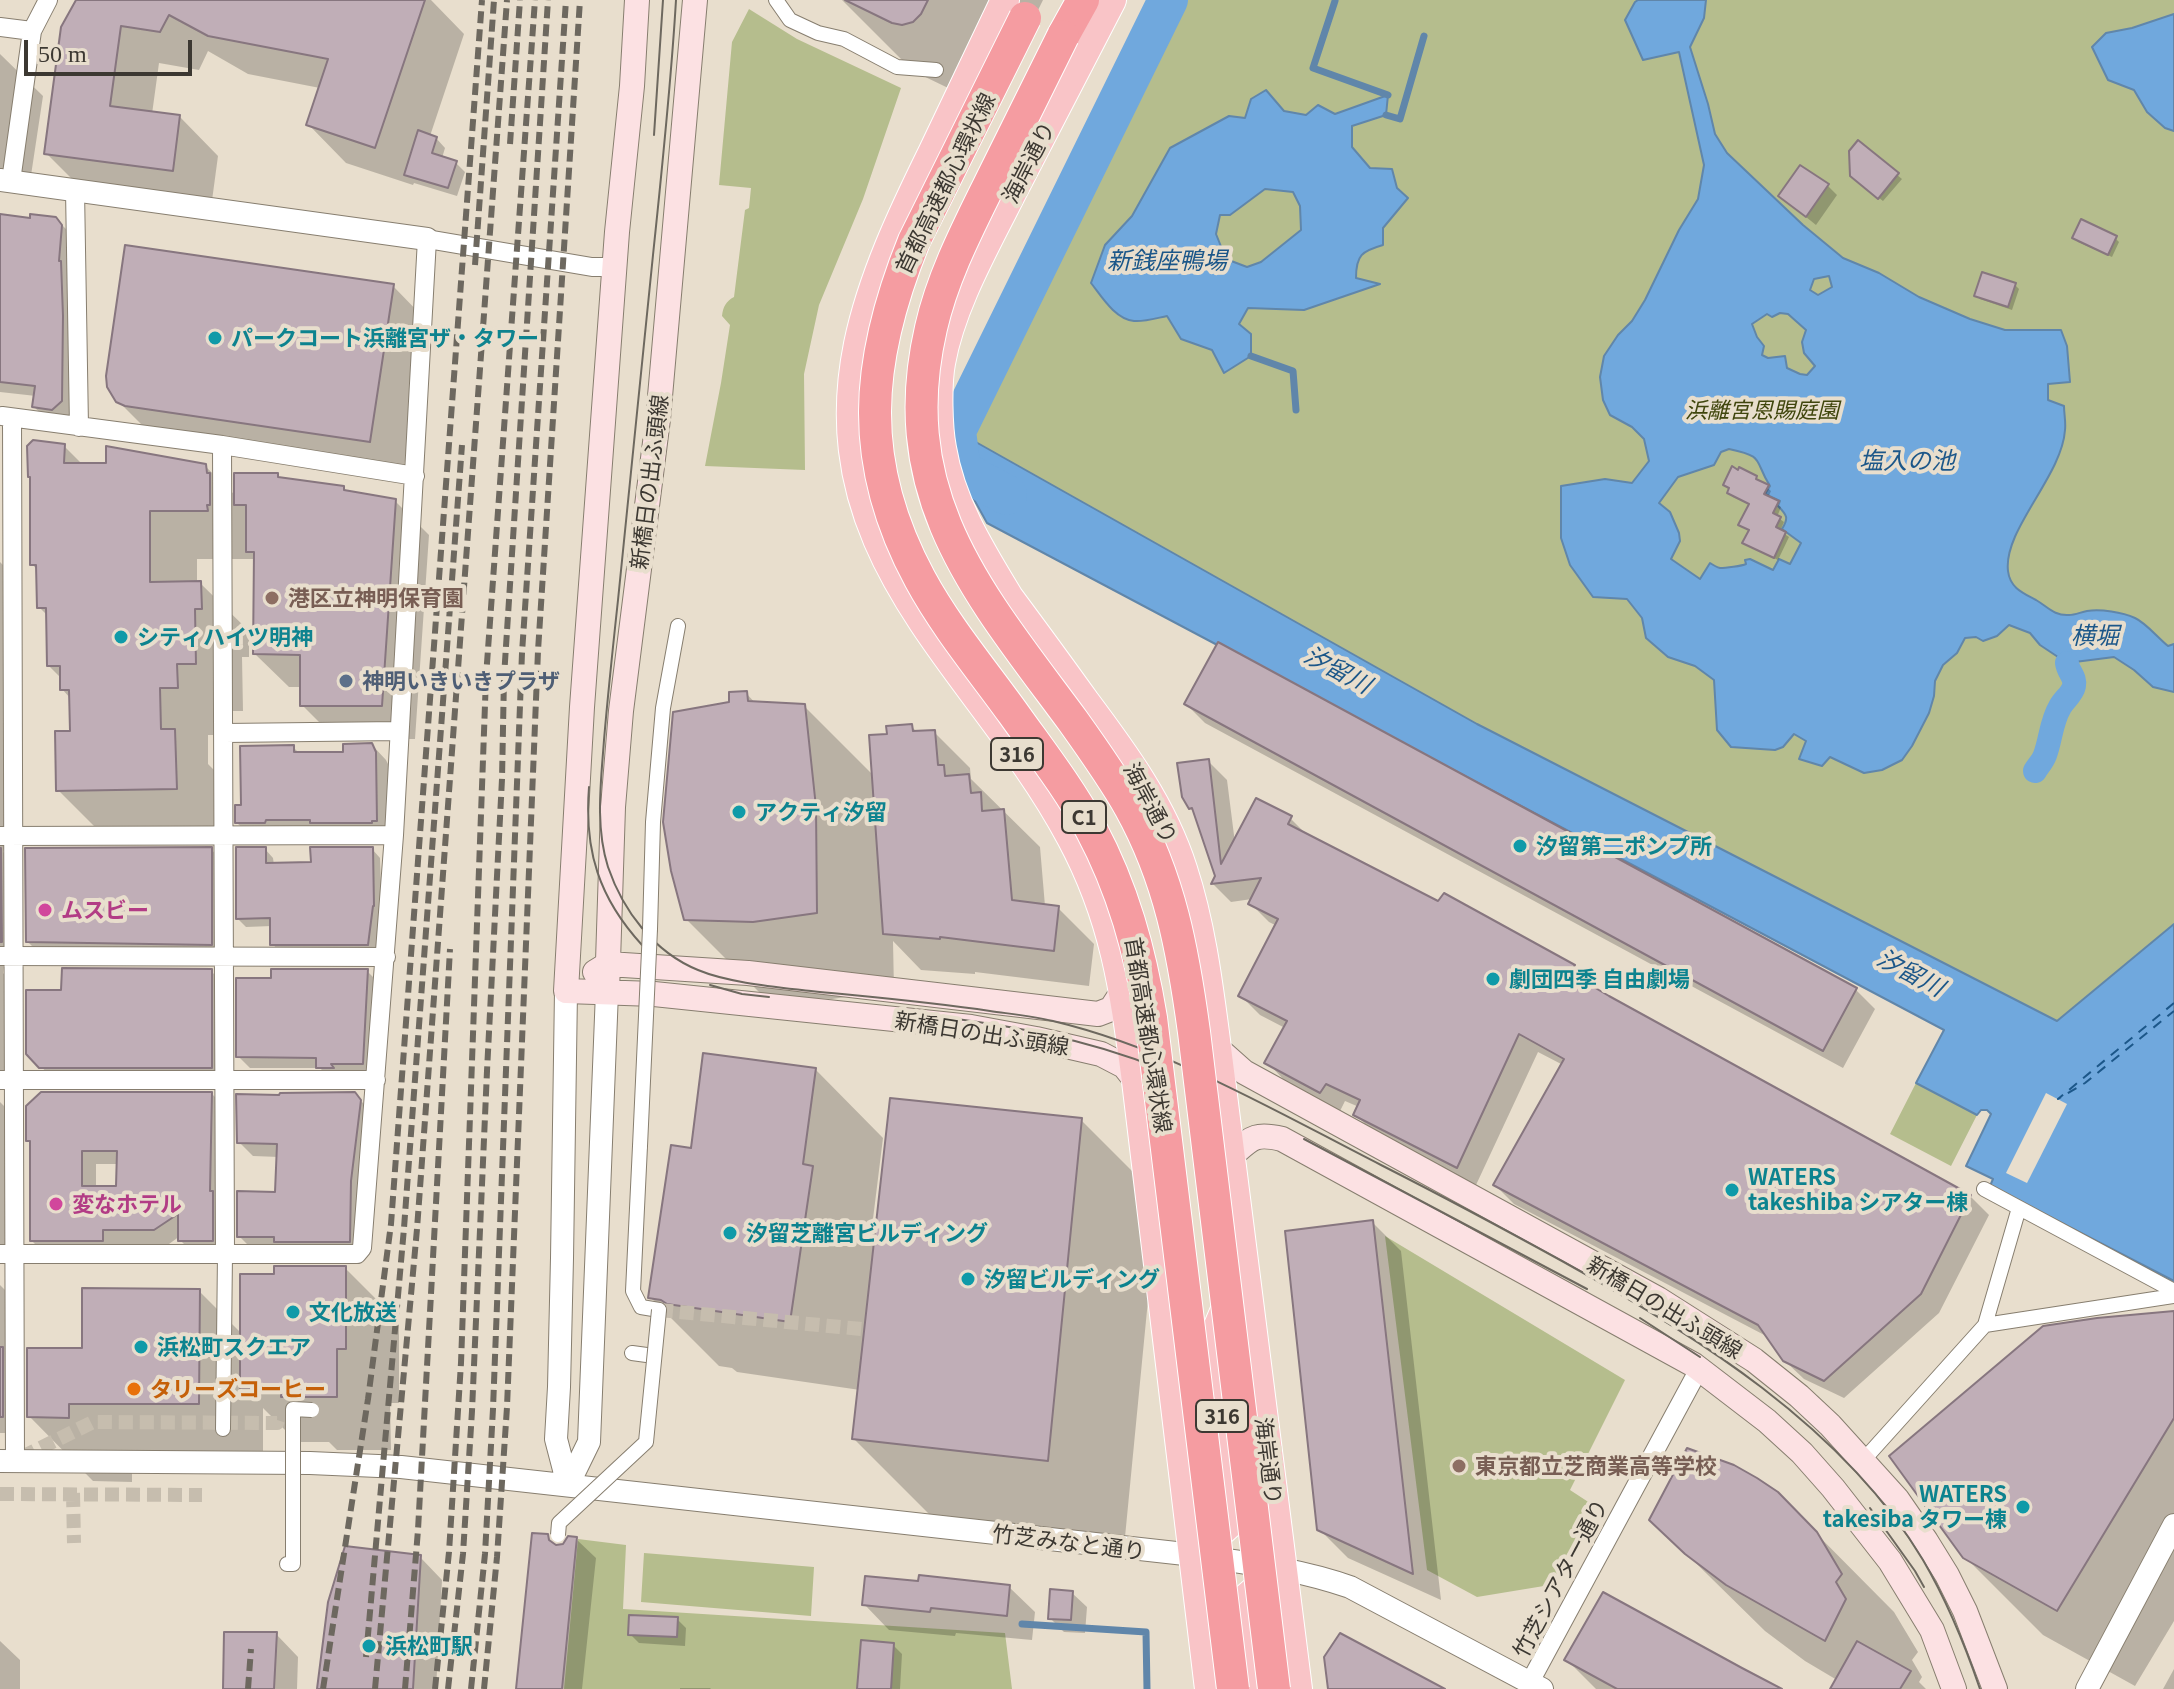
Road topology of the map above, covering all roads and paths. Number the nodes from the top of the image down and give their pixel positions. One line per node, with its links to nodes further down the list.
1 (48, 0): 9 (street)
2 (637, 0): 14 (main road)
3 (695, 0): 29 (main road, 新橋日の出ふ頭線)
4 (776, 0): 10 (street)
5 (1082, 0): 63 (highway, 首都高速都心環状線 / C1, bridge)
6 (1112, 0): 33 (main road, 海岸通り / 316)
7 (1025, 5): 30 (main road, 316); 61 (highway, 首都高速都心環状線 / C1, bridge)
8 (0, 27): 9 (street)
9 (32, 31): 11 (street)
10 (936, 70)
11 (6, 181): 12 (street)
12 (75, 190): 13 (street); 16 (street)
13 (427, 239): 14 (street); 18 (street)
14 (614, 267): 31 (main road)
15 (6, 417): 16 (street); 20 (street)
16 (79, 427): 17 (street)
17 (222, 445): 18 (street); 22 (street)
18 (415, 476): 21 (street)
19 (678, 626): 47 (street, bridge)
20 (6, 705): 25 (street)
21 (399, 731): 22 (street); 24 (street)
22 (225, 733): 23 (street)
23 (225, 835): 24 (street); 25 (street); 27 (street)
24 (394, 835): 28 (street)
25 (7, 836): 26 (street)
26 (7, 956): 27 (street); 34 (street)
27 (225, 956): 28 (street); 36 (street)
28 (386, 957): 35 (street)
29 (608, 964): 30 (main road, 新橋日の出ふ頭線); 31 (main road); 32 (main road, 新橋日の出ふ頭線)
30 (1124, 989): 37 (main road, 316)
31 (566, 991): 32 (main road); 53 (street)
32 (607, 992): 37 (main road, 新橋日の出ふ頭線); 53 (street)
33 (1217, 1048): 38 (main road, 海岸通り / 316); 66 (main road, 新橋日の出ふ頭線)
34 (7, 1080): 36 (street); 41 (street)
35 (376, 1080): 36 (street); 42 (street)
36 (225, 1081): 42 (street)
37 (1136, 1081): 56 (main road, 316)
38 (1230, 1157): 43 (main road, 海岸通り / 316); 48 (main road, 新橋日の出ふ頭線)
39 (1984, 1189): 40 (street)
40 (2019, 1208): 44 (street); 45 (street)
41 (7, 1254): 42 (street); 52 (street)
42 (225, 1254): 50 (street)
43 (1244, 1264): 56 (main road, 316); 58 (main road, 海岸通り / 316)
44 (2174, 1294): 45 (street)
45 (1985, 1325): 51 (street)
46 (632, 1353): 47 (street)
47 (654, 1356): 55 (street, bridge)
48 (1699, 1369): 59 (street, 竹芝シアター通り); 65 (main road, 新橋日の出ふ頭線)
49 (312, 1410): 57 (street, bridge)
50 (223, 1429)
51 (1869, 1454)
52 (8, 1461): 53 (street, 竹芝みなと通り)
53 (568, 1485): 56 (street, 竹芝みなと通り)
54 (2174, 1525): 67 (street)
55 (558, 1535)
56 (1194, 1555): 58 (street, 竹芝みなと通り); 60 (main road, 316)
57 (287, 1564)
58 (1281, 1567): 59 (street, 竹芝みなと通り); 62 (main road); 64 (main road, 海岸通り / 316)
59 (1536, 1686)
60 (1209, 1689)
61 (1233, 1689)
62 (1251, 1689)
63 (1274, 1689)
64 (1298, 1689)
65 (1954, 1689)
66 (1995, 1689)
67 (2087, 1689)

